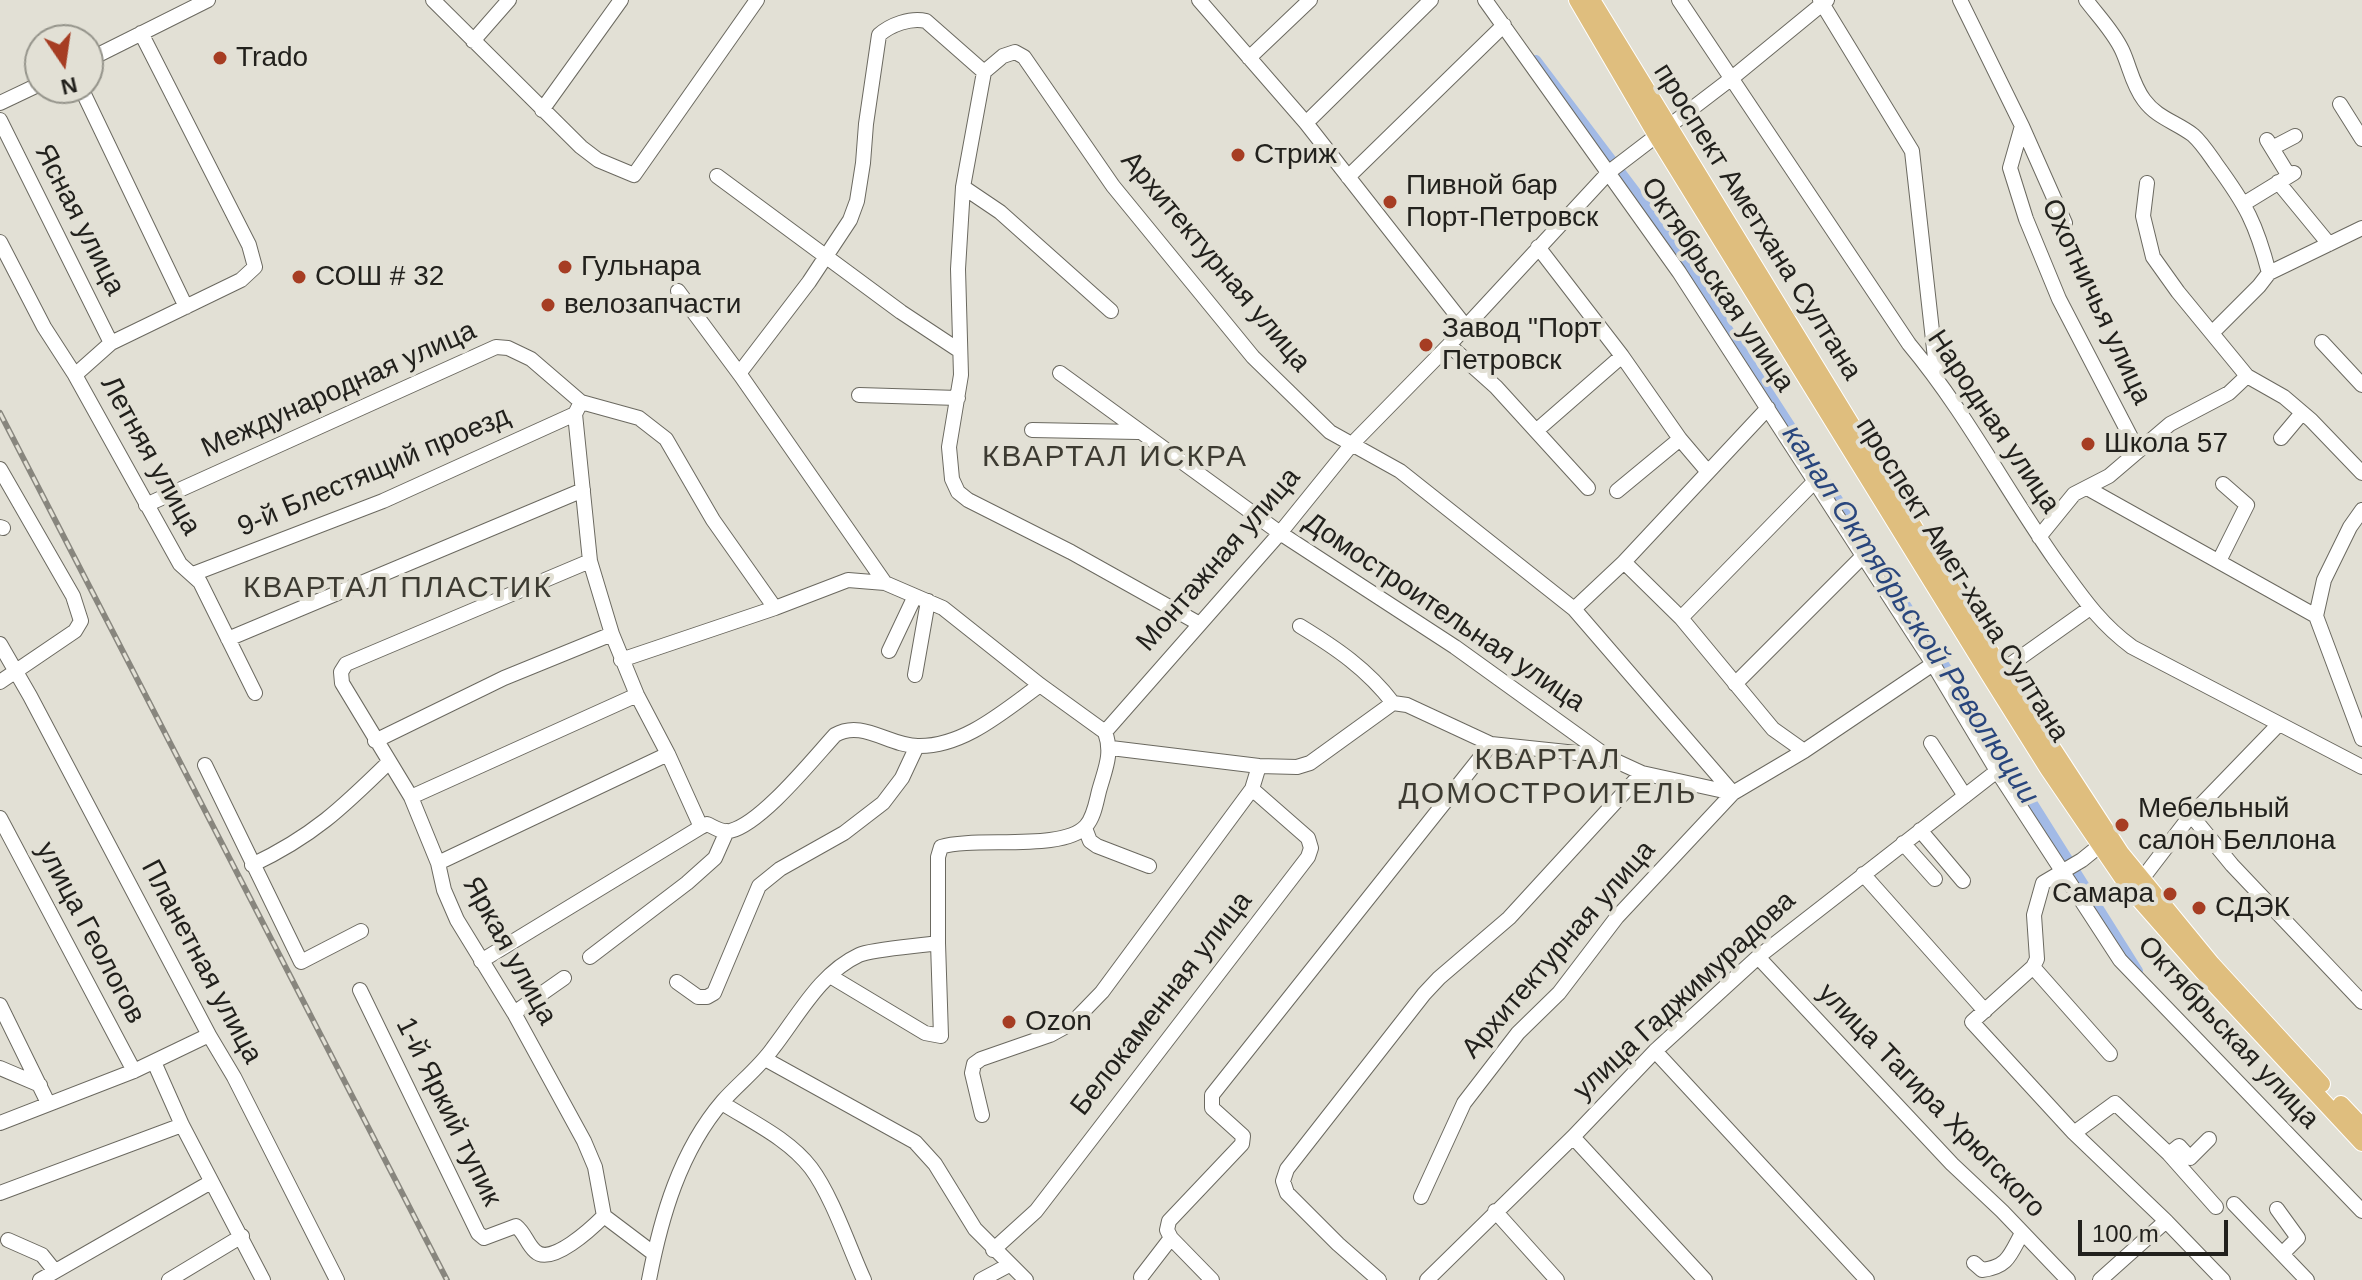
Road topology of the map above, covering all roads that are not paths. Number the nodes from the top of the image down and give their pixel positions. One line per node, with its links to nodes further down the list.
1 (208, 0): 18 (street)
2 (433, 0): 20 (street)
3 (509, 0): 20 (street)
4 (621, 0): 29 (street)
5 (757, 0): 29 (street)
6 (1199, 0): 22 (street)
7 (1310, 0): 22 (street)
8 (1431, 0): 31 (street)
9 (1485, 0): 17 (street, Октябрьская улица)
10 (1577, 0): 33 (main road, проспект Амет-хана Султана)
11 (1592, 0): 33 (main road, проспект Аметхана Султана)
12 (1679, 0): 24 (street, Народная улица)
13 (1960, 0): 32 (street, Охотничья улица)
14 (2086, 0): 19 (street)
15 (2099, 0): 19 (street)
16 (1823, 1): 24 (street, Монтажная улица); 64 (street)
17 (1504, 25): 36 (street, Октябрьская улица); 38 (street)
18 (141, 33): 21 (street); 51 (street)
19 (2114, 35): 42 (street)
20 (473, 41): 29 (street)
21 (104, 52)
22 (1249, 58): 31 (street)
23 (984, 72): 41 (street); 48 (street); 76 (street, Архитектурная улица)
24 (1732, 78): 33 (street, Монтажная улица); 64 (street, Народная улица)
25 (24, 92): 26 (street)
26 (0, 103)
27 (89, 104): 51 (street)
28 (2340, 104): 35 (street)
29 (542, 110)
30 (0, 120): 56 (street, Ясная улица)
31 (1306, 123): 38 (street)
32 (2022, 126): 43 (street, Охотничья улица); 77 (street, Охотничья улица)
33 (1662, 131): 36 (street, Монтажная улица); 113 (main road, проспект Амет-хана Султана)
34 (2295, 136): 39 (street)
35 (2362, 139)
36 (1613, 169): 47 (street, Монтажная улица); 69 (street, Октябрьская улица)
37 (717, 176): 48 (street)
38 (1348, 177): 53 (street)
39 (2287, 177): 42 (street); 46 (street)
40 (2147, 183): 54 (street)
41 (963, 187): 52 (street); 58 (street)
42 (2245, 203): 49 (street)
43 (2065, 223)
44 (2362, 228): 46 (street)
45 (0, 242): 61 (street, Летняя улица)
46 (2329, 244): 49 (street)
47 (1538, 247): 53 (street, Монтажная улица); 59 (street)
48 (827, 256): 58 (street); 62 (street)
49 (2269, 273): 54 (street)
50 (678, 291): 62 (street)
51 (186, 307): 56 (street)
52 (1111, 311)
53 (1466, 327): 57 (street, Монтажная улица)
54 (2213, 332): 63 (street)
55 (2322, 342): 65 (street)
56 (111, 343): 61 (street)
57 (1449, 345): 72 (street); 76 (street, Монтажная улица)
58 (960, 351): 67 (street)
59 (1622, 356): 72 (street); 75 (street)
60 (1060, 373): 73 (street, Домостроительная улица)
61 (75, 375): 87 (street, Летняя улица)
62 (741, 376): 96 (street)
63 (2247, 376): 70 (street); 77 (street)
64 (1937, 378): 90 (street, Народная улица)
65 (2362, 385)
66 (859, 395): 67 (street)
67 (958, 398): 103 (street)
68 (578, 408): 85 (street); 87 (street, Международная улица); 95 (street, 9-й Блестящий проезд); 98 (street, Международная улица)
69 (1768, 408): 79 (street); 81 (street, Октябрьская улица)
70 (2302, 413): 74 (street); 80 (street)
71 (1032, 430): 73 (street)
72 (1536, 431): 83 (street)
73 (1139, 432): 89 (street, Домостроительная улица)
74 (2281, 438)
75 (1680, 439): 79 (street); 86 (street)
76 (1352, 444): 89 (street, Монтажная улица); 100 (street, Архитектурная улица)
77 (2138, 451): 84 (street)
78 (0, 469): 111 (street)
79 (1708, 472): 94 (street)
80 (2362, 473)
81 (1814, 482): 91 (street, Октябрьская улица); 102 (street)
82 (2223, 484): 93 (street)
83 (1588, 488)
84 (2087, 488): 90 (street); 93 (street)
85 (583, 490): 92 (street); 106 (street)
86 (1617, 491)
87 (146, 505): 95 (street, Летняя улица)
88 (2362, 510): 101 (street)
89 (1280, 533): 103 (street, Монтажная улица); 130 (street, Домостроительная улица)
90 (2039, 537): 99 (street, Народная улица)
91 (1863, 556): 110 (street, Октябрьская улица); 115 (street)
92 (590, 561): 105 (street); 123 (street, Яркая улица)
93 (2219, 561): 101 (street)
94 (1624, 562): 100 (street); 102 (street)
95 (193, 574): 106 (street, Летняя улица)
96 (885, 583): 97 (street); 98 (street)
97 (921, 599): 108 (street); 112 (street); 116 (street)
98 (775, 608): 109 (street)
99 (2090, 608): 113 (street); 120 (street, Народная улица)
100 (1574, 609): 138 (street, Архитектурная улица)
101 (2316, 616): 122 (street)
102 (1681, 618): 115 (street)
103 (1198, 623): 121 (street, Монтажная улица)
104 (1300, 626): 119 (street)
105 (612, 634): 109 (street); 123 (street)
106 (228, 639): 117 (street, Летняя улица)
107 (0, 646): 111 (street, Планетная улица)
108 (889, 651)
109 (621, 660): 118 (street)
110 (1933, 664): 128 (street); 135 (street, Октябрьская улица)
111 (15, 671): 114 (street); 171 (street, Планетная улица)
112 (915, 675)
113 (1997, 675): 147 (main road, проспект Амет-хана Султана)
114 (0, 682)
115 (1735, 684): 128 (street)
116 (1040, 685): 121 (street); 126 (street)
117 (255, 693)
118 (637, 695): 129 (street); 140 (street)
119 (1393, 703): 125 (street); 133 (street)
120 (2279, 724): 134 (street, Народная улица); 141 (street)
121 (1105, 732): 127 (street)
122 (2362, 739)
123 (375, 741): 131 (street, Яркая улица)
124 (1931, 743): 139 (street)
125 (1491, 744): 130 (street); 201 (street)
126 (917, 746): 146 (street); 165 (street)
127 (1111, 748): 133 (street); 144 (street)
128 (1804, 751): 138 (street)
129 (668, 754): 143 (street); 149 (street)
130 (1605, 756): 136 (street)
131 (389, 762): 140 (street, Яркая улица); 150 (street)
132 (205, 765): 150 (street)
133 (1259, 766): 137 (street, Белокаменная улица)
134 (2362, 767)
135 (1997, 771): 139 (street, улица Гаджимурадова); 152 (street, Октябрьская улица)
136 (1642, 773): 138 (street); 220 (street)
137 (1252, 789): 181 (street, Белокаменная улица); 204 (street, Белокаменная улица)
138 (1733, 793): 192 (street, Архитектурная улица)
139 (1965, 796): 145 (street, улица Гаджимурадова)
140 (411, 797): 149 (street, Яркая улица)
141 (2191, 815): 156 (street); 167 (street)
142 (0, 818): 177 (street, улица Геологов)
143 (701, 827): 146 (street); 161 (street)
144 (1085, 828): 151 (street); 158 (street)
145 (1920, 830): 148 (street, улица Гаджимурадова); 155 (street)
146 (727, 831): 159 (street)
147 (2106, 840): 152 (street); 156 (main road, проспект Амет-хана Султана)
148 (1903, 843): 153 (street, улица Гаджимурадова); 154 (street)
149 (438, 863): 161 (street, Яркая улица)
150 (252, 865): 157 (street)
151 (1149, 866)
152 (2061, 871): 162 (street); 197 (street, Октябрьская улица)
153 (1863, 874): 160 (street, улица Гаджимурадова); 169 (street)
154 (1935, 879)
155 (1963, 881)
156 (2136, 883): 184 (main road); 188 (main road, проспект Амет-хана Султана)
157 (361, 931)
158 (938, 943): 163 (street); 163 (street)
159 (590, 957)
160 (1758, 957): 172 (street, улица Гаджимурадова); 200 (street, улица Тагира Хрюгского)
161 (481, 961): 170 (street, Яркая улица)
162 (2033, 967): 169 (street); 173 (street)
163 (830, 976): 174 (street)
164 (564, 978): 170 (street)
165 (677, 982)
166 (360, 990): 198 (street, 1-й Яркий тупик)
167 (2362, 1002)
168 (0, 1005): 178 (street)
169 (1985, 1011): 185 (street)
170 (514, 1013): 198 (street, Яркая улица)
171 (209, 1035): 175 (street); 214 (street, Планетная улица)
172 (1655, 1051): 186 (street, улица Гаджимурадова); 224 (street)
173 (2110, 1054)
174 (765, 1059): 180 (street); 204 (street)
175 (154, 1062): 177 (street); 183 (street)
176 (0, 1068): 178 (street)
177 (134, 1071): 179 (street)
178 (40, 1085): 179 (street)
179 (48, 1103): 182 (street)
180 (722, 1103): 205 (street); 216 (street)
181 (982, 1115)
182 (2, 1121)
183 (182, 1125): 190 (street); 191 (street)
184 (2362, 1126)
185 (2074, 1133): 189 (street); 199 (street)
186 (1573, 1137): 196 (street, улица Гаджимурадова); 223 (street)
187 (2209, 1139): 189 (street)
188 (2362, 1143)
189 (2169, 1154): 194 (street)
190 (211, 1182): 202 (street); 209 (street)
191 (0, 1193)
192 (1421, 1197)
193 (2234, 1204): 206 (street)
194 (2216, 1207)
195 (2277, 1209): 206 (street)
196 (1495, 1211): 221 (street, улица Гаджимурадова); 222 (street)
197 (2362, 1211)
198 (604, 1216): 205 (street)
199 (2166, 1221): 226 (street); 227 (street)
200 (2022, 1233): 207 (street); 225 (street, улица Тагира Хрюгского)
201 (1169, 1234): 210 (street); 219 (street)
202 (242, 1236): 212 (street); 213 (street)
203 (8, 1240): 209 (street)
204 (993, 1250): 208 (street)
205 (653, 1253): 215 (street)
206 (2282, 1254): 228 (street)
207 (1974, 1263)
208 (1009, 1265): 217 (street); 218 (street)
209 (54, 1270): 211 (street)
210 (1141, 1277)
211 (40, 1280)
212 (169, 1280)
213 (263, 1280)
214 (337, 1280)
215 (649, 1280)
216 (864, 1280)
217 (981, 1280)
218 (1026, 1280)
219 (1212, 1280)
220 (1379, 1280)
221 (1427, 1280)
222 (1557, 1280)
223 (1705, 1280)
224 (1867, 1280)
225 (2068, 1280)
226 (2100, 1280)
227 (2223, 1280)
228 (2307, 1280)

